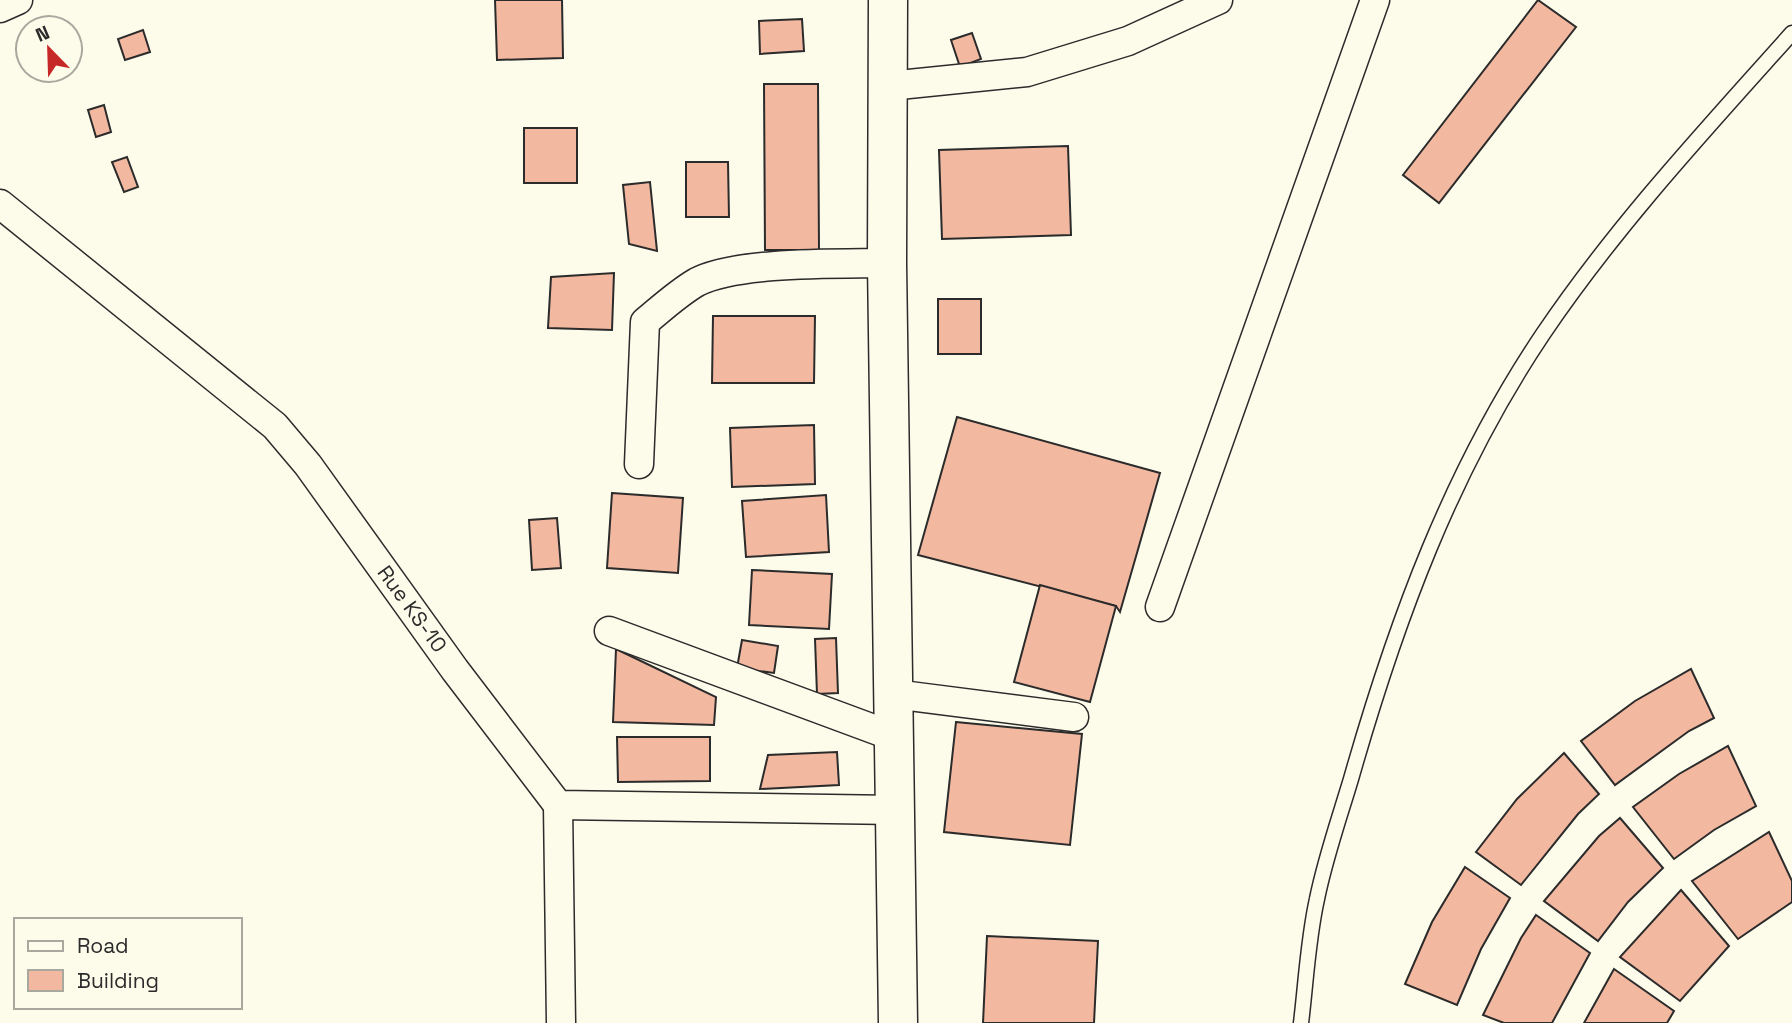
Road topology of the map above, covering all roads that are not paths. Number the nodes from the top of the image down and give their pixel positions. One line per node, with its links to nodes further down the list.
1 (18, 0): 5 (street)
2 (888, 0): 7 (street)
3 (1218, 0): 7 (street)
4 (1375, 0): 11 (street)
5 (0, 8)
6 (1792, 33): 20 (lane)
7 (888, 86): 9 (street)
8 (0, 204): 16 (street, Rue KS-10)
9 (887, 262): 10 (street); 13 (street)
10 (639, 464)
11 (1160, 607)
12 (609, 631): 15 (street)
13 (894, 694): 14 (street); 15 (street)
14 (1073, 717)
15 (895, 737): 17 (street)
16 (558, 805): 17 (street); 18 (street)
17 (896, 810): 19 (street)
18 (561, 1023)
19 (898, 1023)
20 (1301, 1023)

